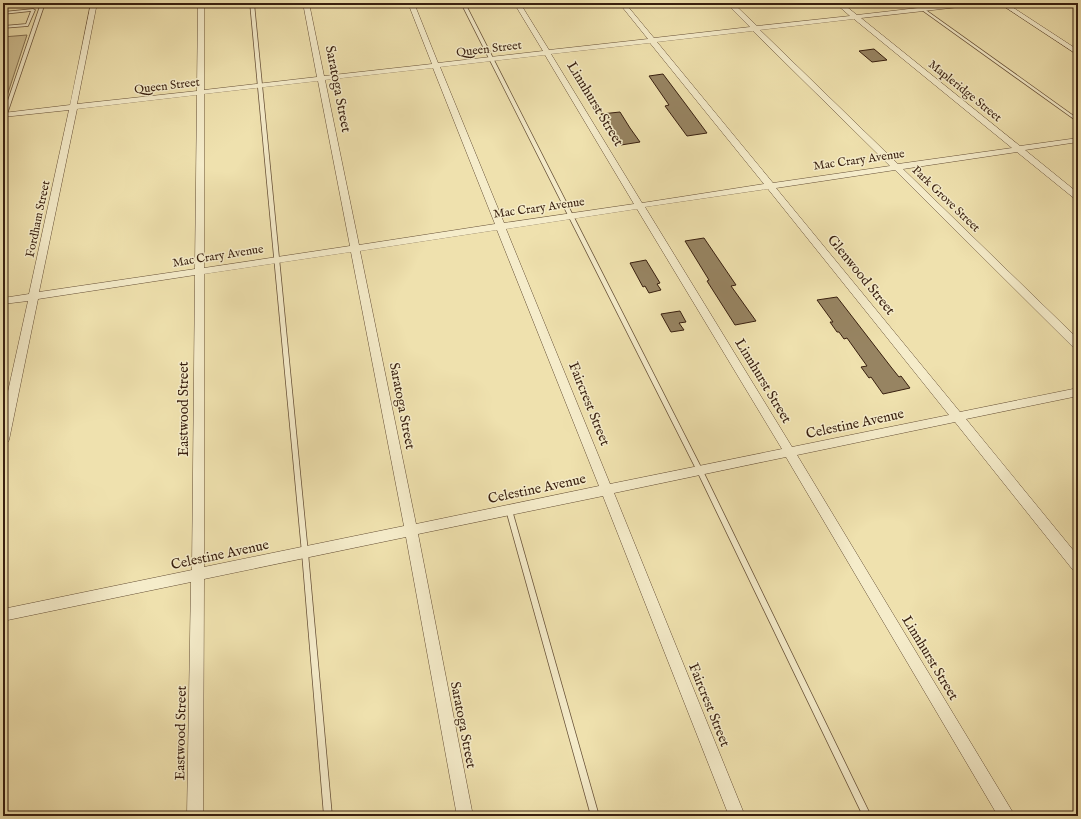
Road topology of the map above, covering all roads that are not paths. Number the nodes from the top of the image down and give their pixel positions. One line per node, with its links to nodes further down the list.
1 (43, 3): 29 (lane)
2 (94, 3): 28 (street, Fordham Street)
3 (201, 3): 27 (street, Eastwood Street)
4 (252, 3): 26 (lane)
5 (306, 3): 25 (street, Saratoga Street)
6 (411, 3): 24 (street, Faircrest Street)
7 (463, 3): 23 (lane)
8 (517, 3): 21 (street, Linnhurst Street)
9 (622, 3): 20 (street, Glenwood Street)
10 (729, 3): 19 (street, Park Grove Street)
11 (838, 3): 17 (street, Mapleridge Street)
12 (914, 3): 15 (lane)
13 (977, 3): 15 (street, Queen Street)
14 (1002, 3): 22 (street)
15 (923, 9): 17 (street, Queen Street); 30 (lane)
16 (3, 13): 18 (lane)
17 (856, 17): 19 (street, Queen Street); 32 (street, Mapleridge Street)
18 (3, 27)
19 (756, 29): 20 (street, Queen Street); 33 (street, Park Grove Street)
20 (653, 41): 21 (street, Queen Street); 34 (street, Glenwood Street)
21 (547, 53): 23 (street, Queen Street); 36 (street, Linnhurst Street)
22 (1078, 53)
23 (491, 60): 24 (street, Queen Street); 37 (lane)
24 (437, 66): 25 (street, Queen Street); 38 (street, Faircrest Street)
25 (321, 79): 26 (street, Queen Street); 39 (street, Saratoga Street)
26 (260, 86): 27 (street, Queen Street); 40 (lane)
27 (200, 93): 28 (street, Queen Street); 41 (street, Eastwood Street)
28 (73, 108): 29 (street, Queen Street); 42 (street, Fordham Street)
29 (4, 117)
30 (1078, 121)
31 (1078, 140): 32 (street, Mac Crary Avenue)
32 (1019, 149): 33 (street, Mac Crary Avenue); 35 (street, Mapleridge Street)
33 (897, 167): 34 (street, Mac Crary Avenue); 44 (street, Park Grove Street)
34 (771, 186): 36 (street, Mac Crary Avenue); 46 (street, Glenwood Street)
35 (1078, 197)
36 (640, 205): 37 (street, Mac Crary Avenue); 48 (street, Linnhurst Street)
37 (570, 216): 38 (street, Mac Crary Avenue); 49 (lane)
38 (502, 226): 39 (street, Mac Crary Avenue); 50 (street, Faircrest Street)
39 (355, 248): 40 (street, Mac Crary Avenue); 52 (street, Saratoga Street)
40 (277, 259): 41 (street, Mac Crary Avenue); 53 (lane)
41 (199, 271): 42 (street, Mac Crary Avenue); 55 (street, Eastwood Street)
42 (34, 296): 43 (street, Mac Crary Avenue); 47 (street, Fordham Street)
43 (3, 301)
44 (1078, 345)
45 (1078, 392): 46 (street, Celestine Avenue)
46 (959, 417): 48 (street, Celestine Avenue); 54 (street, Glenwood Street)
47 (3, 440)
48 (790, 453): 49 (street, Celestine Avenue); 63 (street, Linnhurst Street)
49 (700, 471): 50 (street, Celestine Avenue); 62 (lane)
50 (608, 490): 51 (street, Celestine Avenue); 61 (street, Faircrest Street)
51 (509, 510): 52 (street, Celestine Avenue); 60 (lane)
52 (411, 531): 53 (street, Celestine Avenue); 59 (street, Saratoga Street)
53 (305, 553): 55 (street, Celestine Avenue); 58 (lane)
54 (1078, 566)
55 (198, 575): 56 (street, Celestine Avenue); 57 (street, Eastwood Street)
56 (3, 616)
57 (195, 816)
58 (328, 816)
59 (465, 816)
60 (595, 816)
61 (737, 816)
62 (867, 816)
63 (1008, 816)

